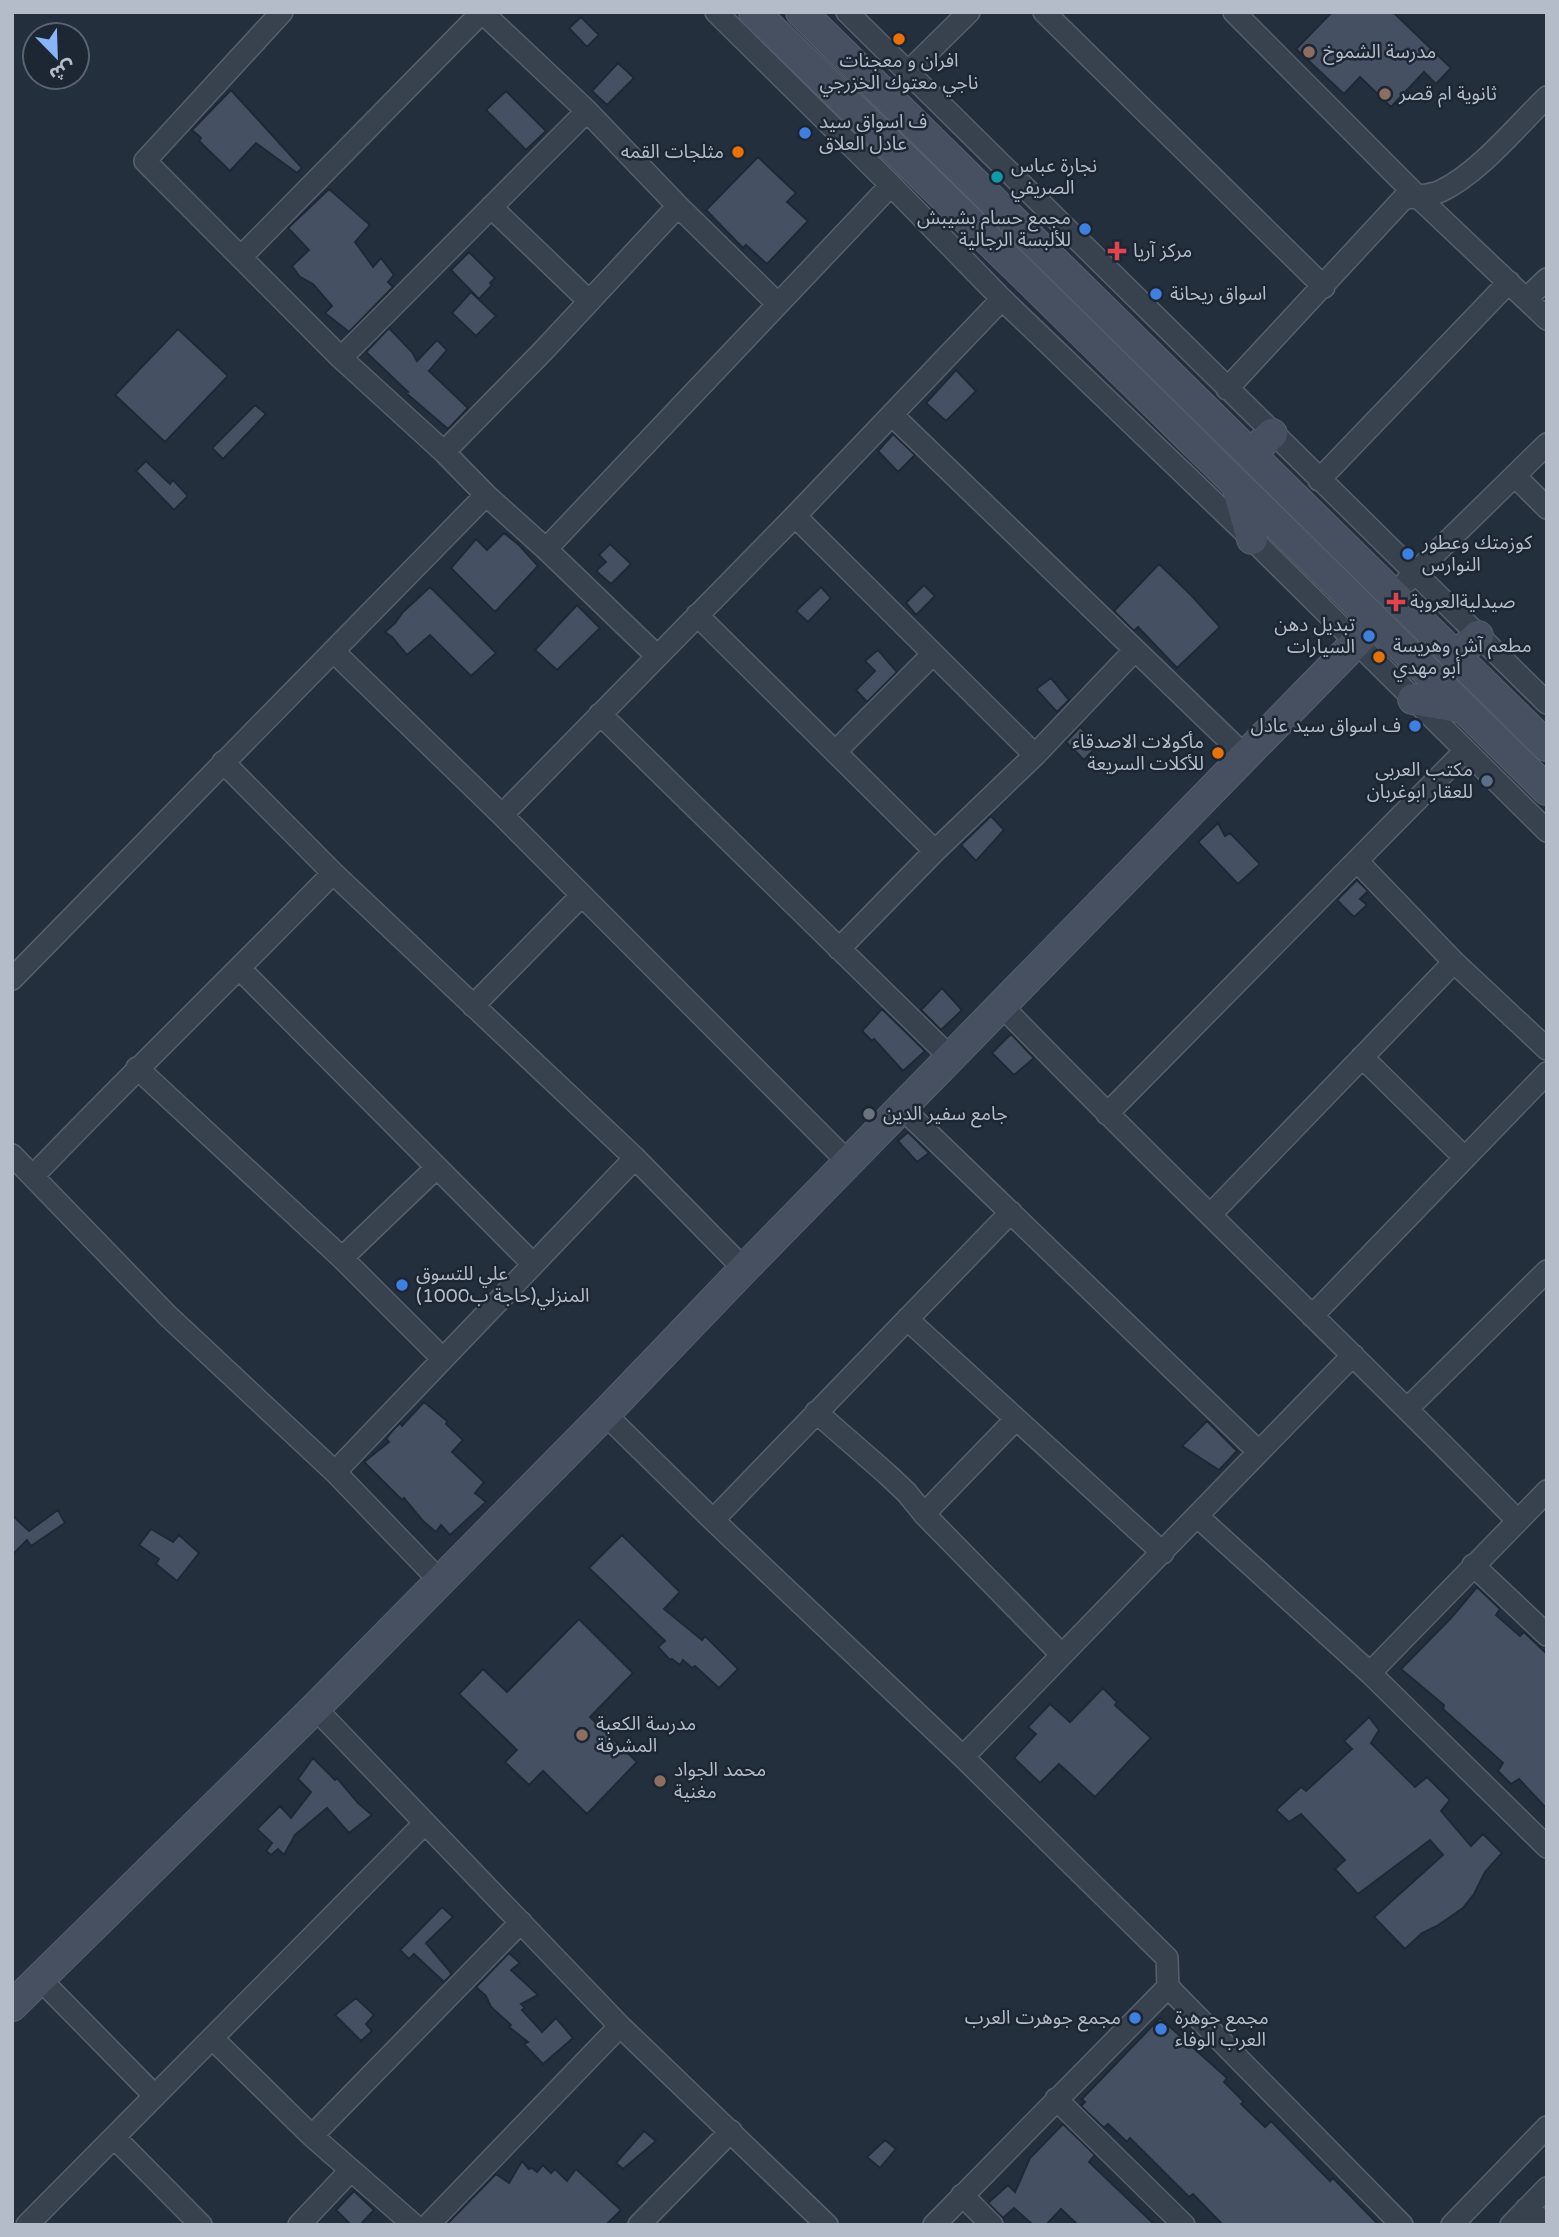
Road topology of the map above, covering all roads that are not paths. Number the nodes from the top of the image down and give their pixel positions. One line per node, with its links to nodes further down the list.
1 (282, 12): 19 (street)
2 (716, 12): 14 (street)
3 (754, 12): 14 (main road)
4 (801, 12): 12 (main road)
5 (847, 12): 9 (street)
6 (969, 12): 9 (street)
7 (1044, 12): 22 (street)
8 (1234, 12): 15 (street)
9 (908, 72): 29 (street)
10 (1547, 97): 15 (street)
11 (587, 111): 17 (street); 18 (street); 19 (street)
12 (922, 132): 13 (main road); 14 (main road)
13 (962, 171): 16 (main road); 34 (main road)
14 (897, 172): 16 (main road); 23 (street); 26 (street)
15 (1416, 195): 21 (street); 22 (street)
16 (942, 196): 37 (main road)
17 (491, 206): 25 (street); 28 (street)
18 (678, 206): 25 (street); 26 (street)
19 (241, 257): 28 (street)
20 (1547, 278): 24 (street)
21 (1509, 282): 24 (street); 36 (street)
22 (1324, 287): 29 (street)
23 (1002, 299): 30 (street); 41 (street)
24 (1526, 299): 27 (street)
25 (589, 301): 33 (street)
26 (778, 304): 42 (street)
27 (1547, 319)
28 (341, 358): 33 (street)
29 (1227, 389): 31 (street)
30 (892, 415): 40 (street); 48 (street)
31 (1272, 434): 34 (main road); 36 (street)
32 (1547, 444): 35 (street)
33 (444, 452): 38 (street)
34 (1250, 454): 44 (main road)
35 (1515, 476): 39 (street); 43 (street)
36 (1319, 480): 43 (street)
37 (1237, 485): 41 (main road); 46 (main road)
38 (486, 495): 42 (street); 49 (street)
39 (1547, 508)
40 (795, 516): 45 (street); 50 (street)
41 (1252, 539): 46 (street)
42 (545, 549): 51 (street)
43 (1415, 574): 44 (street); 47 (street)
44 (1394, 595): 52 (main road)
45 (697, 615): 51 (street); 59 (street)
46 (1366, 632): 53 (street); 55 (main road); 61 (main road)
47 (1478, 636): 52 (main road); 54 (street)
48 (1135, 650): 60 (street); 61 (street)
49 (333, 651): 62 (street); 64 (street)
50 (933, 653): 59 (street); 60 (street)
51 (657, 656): 56 (street)
52 (1456, 656): 57 (main road)
53 (1413, 699): 55 (main road); 58 (street)
54 (1547, 703)
55 (1463, 708): 63 (main road)
56 (600, 714): 64 (street); 70 (street)
57 (1547, 746)
58 (1465, 751): 65 (street); 67 (street)
59 (835, 752): 66 (street)
60 (1035, 755): 66 (street)
61 (1245, 756): 74 (main road)
62 (223, 762): 68 (street); 73 (street)
63 (1547, 790)
64 (502, 815): 69 (street)
65 (1547, 831)
66 (935, 851): 70 (street)
67 (1357, 861): 71 (street); 82 (street)
68 (333, 873): 72 (street); 75 (street)
69 (582, 895): 75 (street); 86 (street)
70 (839, 949): 78 (street)
71 (1454, 961): 76 (street); 77 (street)
72 (240, 969): 79 (street); 87 (street)
73 (12, 979)
74 (1001, 1005): 78 (main road); 82 (street)
75 (473, 1006): 84 (street)
76 (1547, 1049)
77 (1362, 1057): 85 (street); 90 (street)
78 (950, 1058): 81 (main road)
79 (137, 1068): 88 (street); 91 (street)
80 (1547, 1073): 85 (street)
81 (901, 1107): 86 (main road); 89 (street)
82 (1107, 1114): 90 (street)
83 (12, 1155): 88 (street)
84 (635, 1158): 92 (street); 93 (street)
85 (1465, 1158): 95 (street)
86 (848, 1161): 93 (main road)
87 (436, 1168): 91 (street); 92 (street)
88 (34, 1175): 104 (street)
89 (1011, 1212): 96 (street); 103 (street)
90 (1210, 1215): 95 (street)
91 (342, 1258): 98 (street)
92 (533, 1264): 98 (street)
93 (744, 1269): 101 (main road)
94 (1547, 1270): 99 (street)
95 (1312, 1316): 97 (street)
96 (907, 1319): 100 (street); 102 (street)
97 (1353, 1356): 99 (street); 103 (street)
98 (443, 1359): 104 (street)
99 (1408, 1408): 109 (street)
100 (816, 1412): 106 (street); 108 (street)
101 (605, 1414): 108 (street); 112 (main road)
102 (1016, 1419): 106 (street); 110 (street)
103 (1259, 1452): 107 (street)
104 (335, 1472): 112 (street)
105 (1547, 1491): 109 (street)
106 (924, 1514): 114 (street)
107 (1197, 1516): 110 (street); 115 (street)
108 (713, 1520): 117 (street)
109 (1517, 1520): 111 (street)
110 (1163, 1553): 114 (street)
111 (1473, 1565): 113 (street); 115 (street)
112 (439, 1580): 116 (main road)
113 (1547, 1636)
114 (1062, 1655): 117 (street)
115 (1370, 1673): 119 (street)
116 (315, 1708): 118 (street); 121 (main road)
117 (963, 1757): 122 (street)
118 (425, 1823): 120 (street); 125 (street)
119 (1547, 1847)
120 (521, 1922): 124 (street); 130 (street)
121 (40, 1979): 123 (main road); 126 (street)
122 (1168, 1987): 127 (street); 147 (street)
123 (12, 2006)
124 (620, 2026): 129 (street); 141 (street)
125 (212, 2038): 126 (street); 130 (street)
126 (155, 2095): 131 (street)
127 (1056, 2099): 134 (street); 146 (street)
128 (1547, 2127): 148 (street)
129 (731, 2131): 142 (street); 143 (street)
130 (312, 2136): 132 (street)
131 (114, 2137): 137 (street); 138 (street)
132 (351, 2170): 139 (street); 140 (street)
133 (1547, 2188): 135 (street)
134 (962, 2195): 144 (street); 145 (street)
135 (1526, 2209): 136 (street); 149 (street)
136 (1547, 2223)
137 (27, 2225)
138 (201, 2225)
139 (299, 2225)
140 (414, 2225)
141 (428, 2225)
142 (639, 2225)
143 (827, 2225)
144 (934, 2225)
145 (992, 2225)
146 (1184, 2225)
147 (1402, 2225)
148 (1452, 2225)
149 (1511, 2225)

